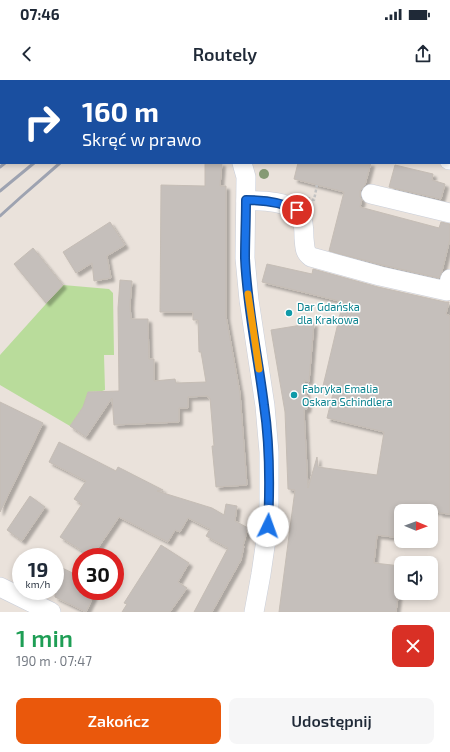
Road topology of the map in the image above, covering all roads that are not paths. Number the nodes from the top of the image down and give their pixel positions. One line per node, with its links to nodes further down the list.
1 (246, 168): 3 (street)
2 (371, 194): 4 (street)
3 (246, 200): 5 (street); 8 (street)
4 (450, 213)
5 (449, 286)
6 (0, 587): 7 (street)
7 (51, 612)
8 (254, 612)

